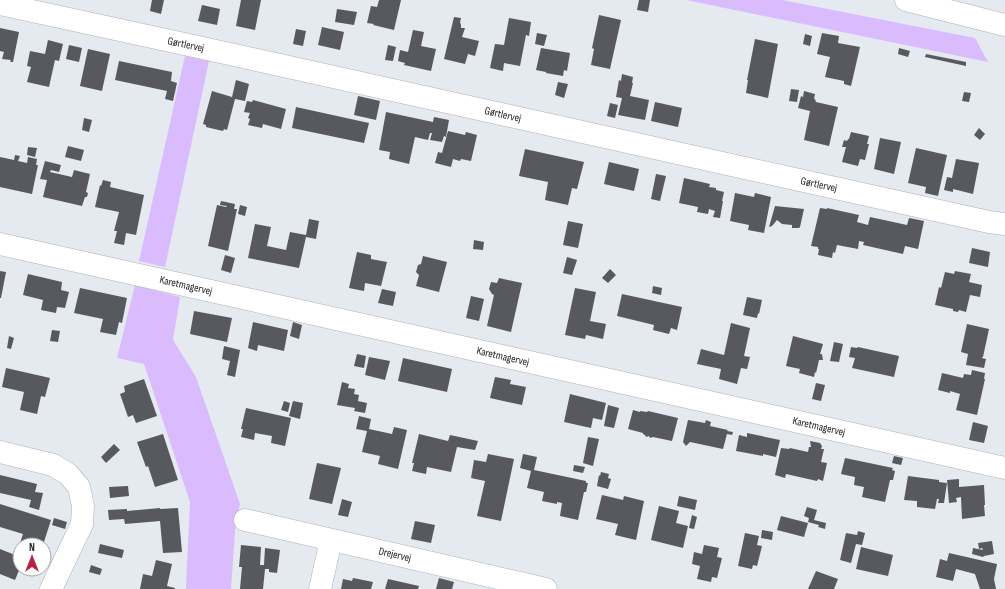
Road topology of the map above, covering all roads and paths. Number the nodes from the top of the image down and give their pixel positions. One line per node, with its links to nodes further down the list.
1 (906, 0): 3 (street)
2 (0, 4): 4 (street, Gørtlervej)
3 (1005, 25)
4 (1005, 224)
5 (0, 244): 7 (street, Karetmagervej)
6 (0, 452): 10 (street)
7 (1005, 468)
8 (245, 520): 9 (street, Drejervej)
9 (331, 540): 11 (street); 12 (street, Drejervej)
10 (51, 589)
11 (320, 589)
12 (546, 589)

